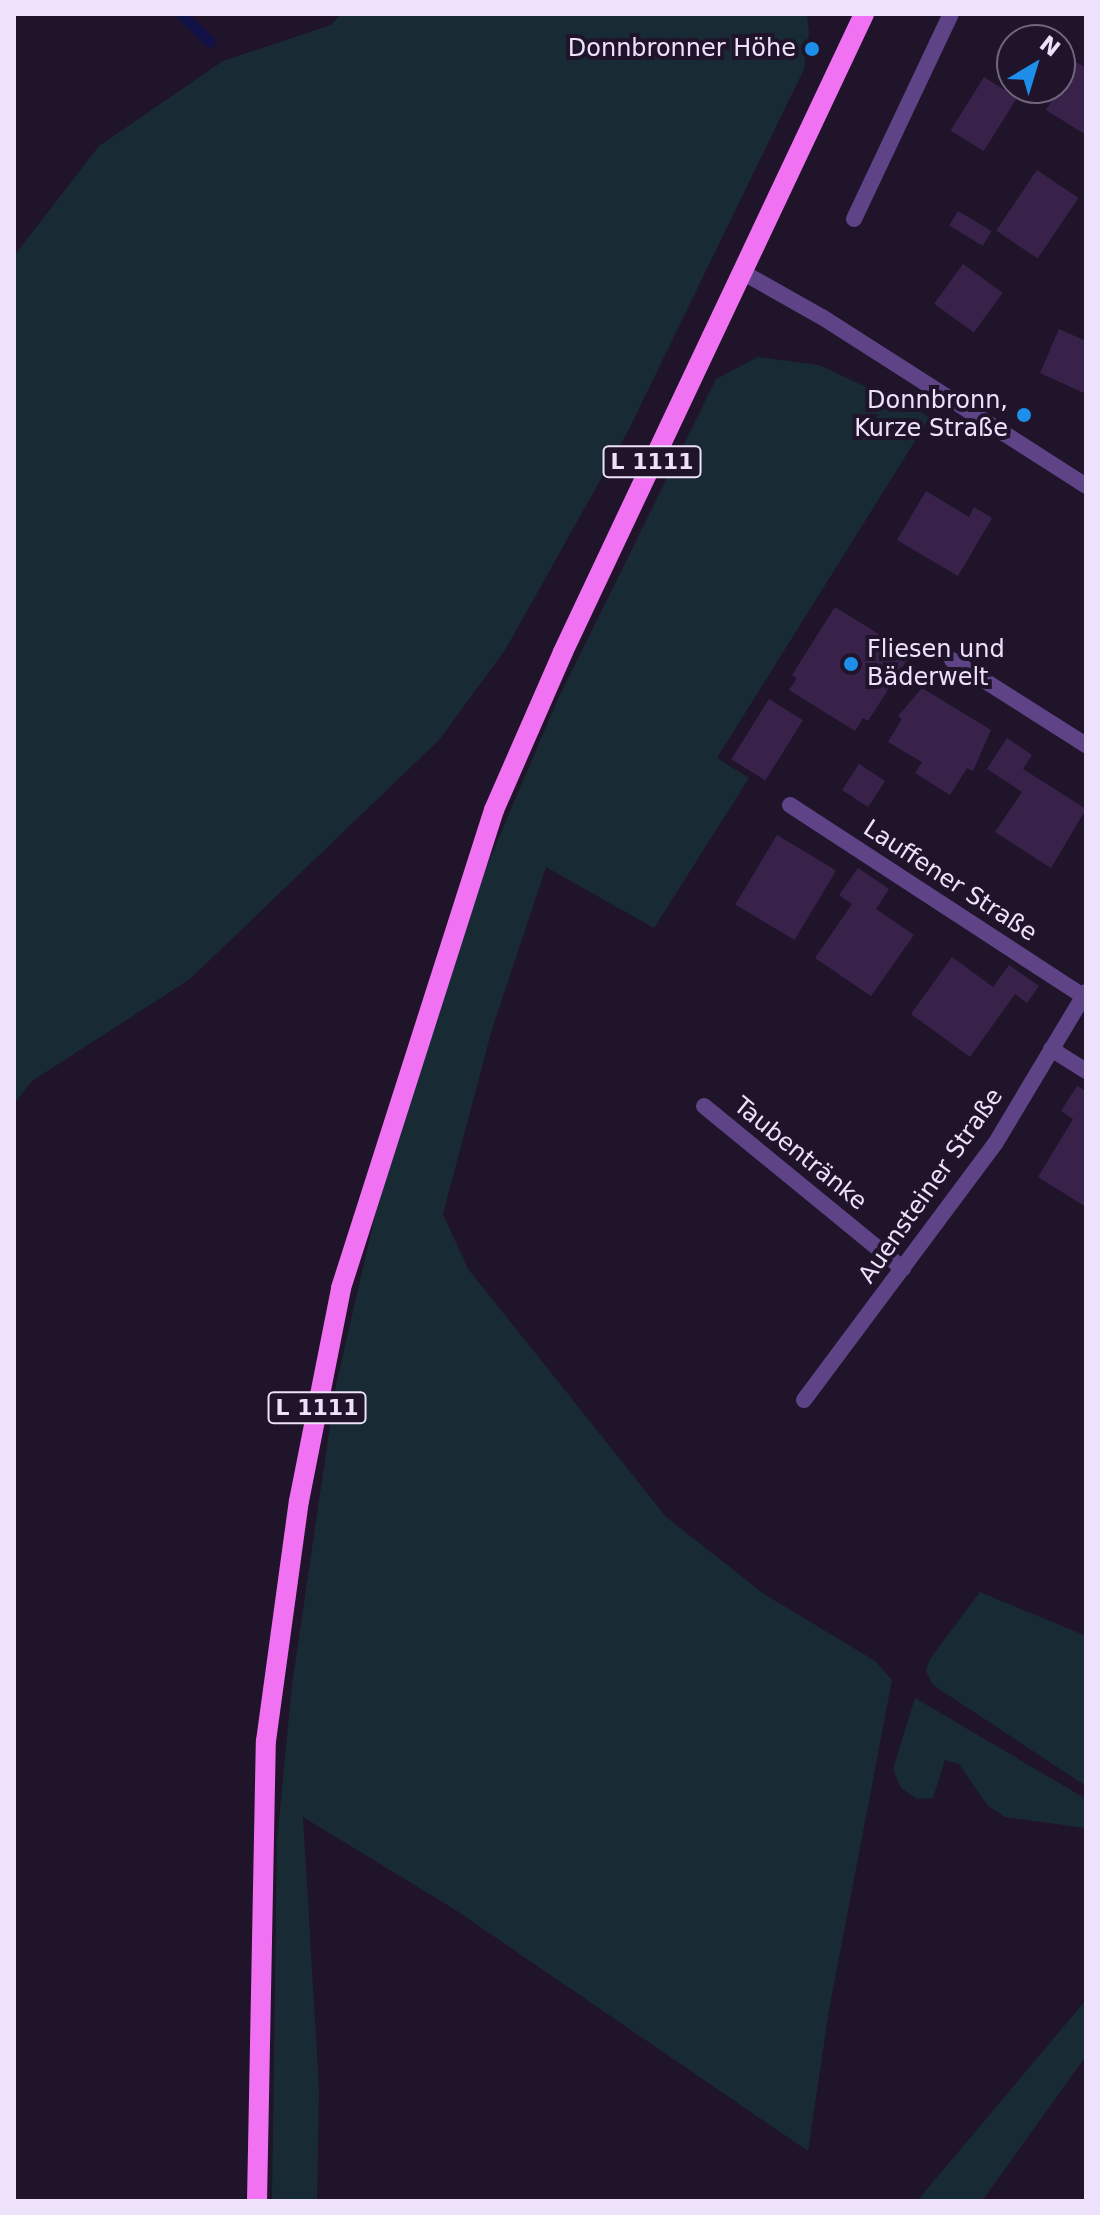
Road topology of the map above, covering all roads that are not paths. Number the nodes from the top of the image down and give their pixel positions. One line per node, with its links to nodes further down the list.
1 (951, 14): 3 (street)
2 (866, 15): 4 (main road, L 1111)
3 (854, 219)
4 (742, 272): 5 (street); 15 (main road, L 1111)
5 (1086, 486)
6 (952, 660): 7 (street)
7 (1086, 745)
8 (790, 805): 9 (street, Lauffener Straße)
9 (1085, 994): 10 (street, Auensteiner Straße)
10 (1051, 1049): 11 (street); 13 (street, Auensteiner Straße)
11 (1086, 1071)
12 (704, 1106): 13 (street, Taubentränke)
13 (903, 1269): 14 (street, Auensteiner Straße)
14 (804, 1400)
15 (257, 2201)

